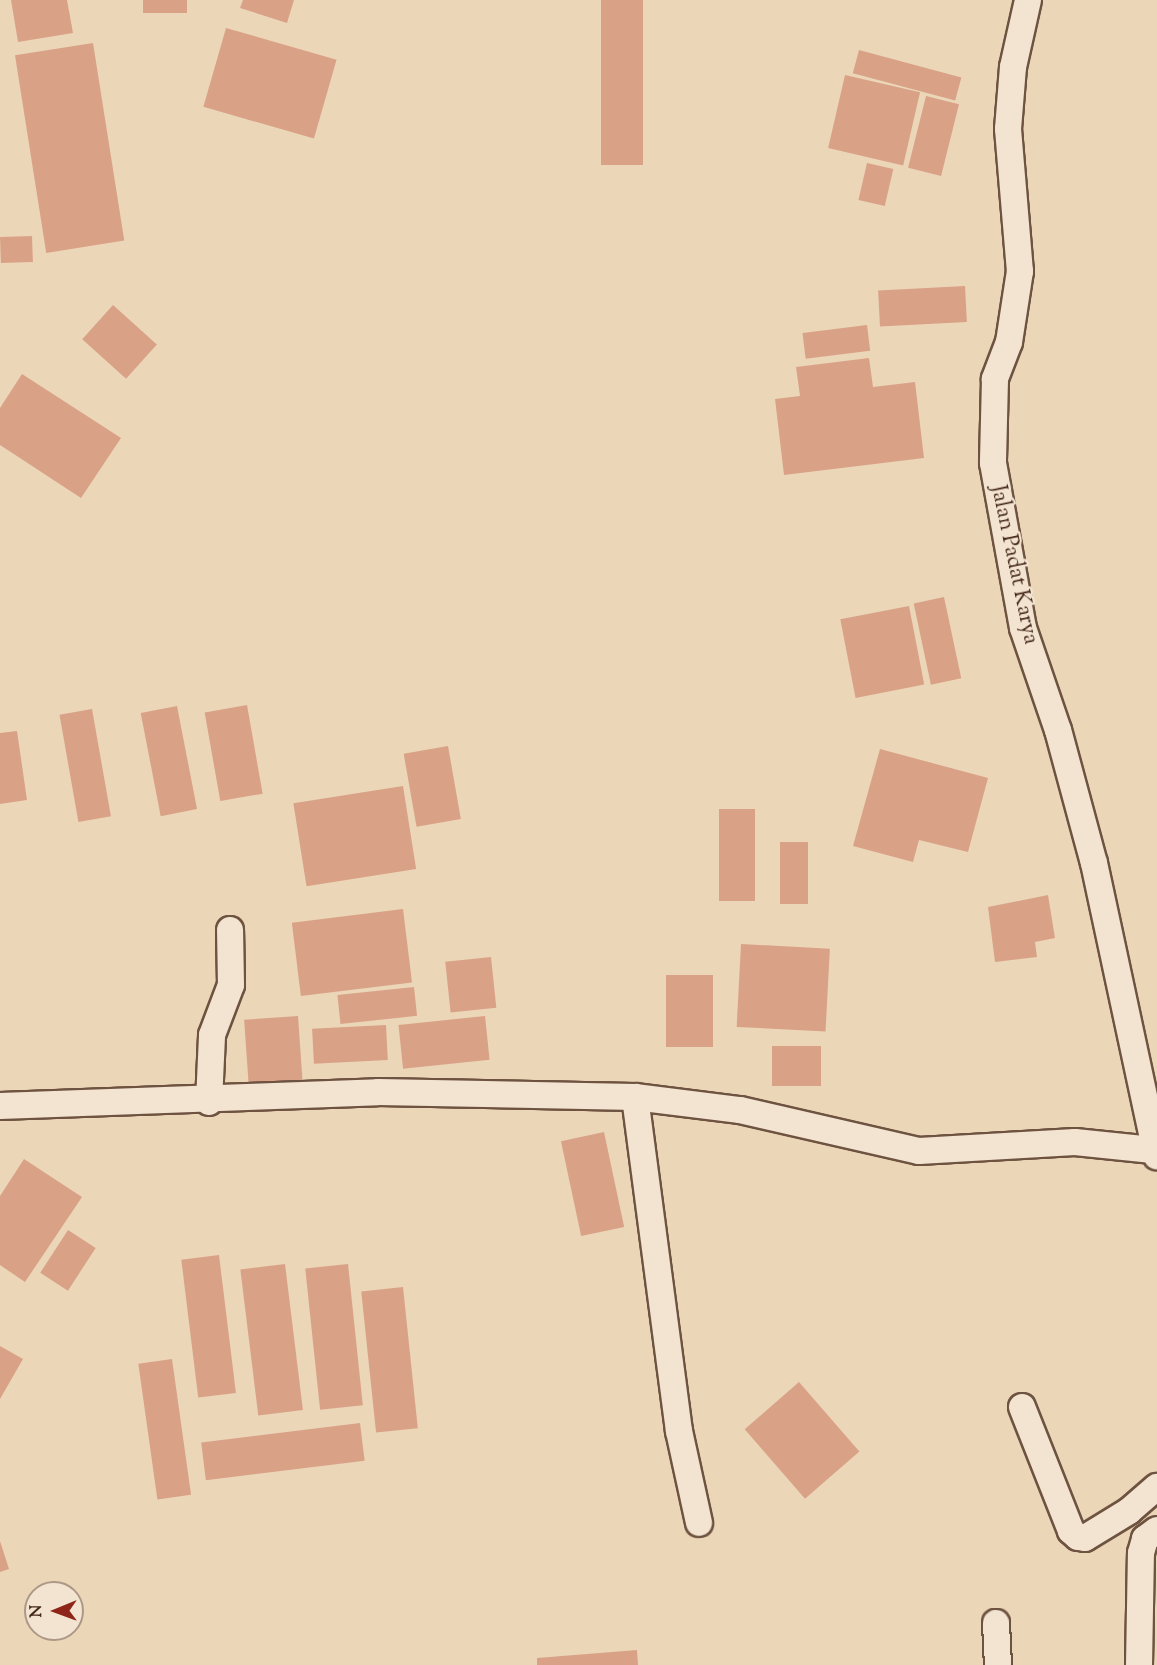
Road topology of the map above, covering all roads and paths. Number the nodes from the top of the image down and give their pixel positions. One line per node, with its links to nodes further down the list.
1 (1028, 0): 6 (street, Jalan Padat Karya)
2 (230, 930): 4 (street)
3 (635, 1097): 4 (street); 6 (street); 9 (street)
4 (209, 1102): 5 (street)
5 (0, 1106)
6 (1155, 1153)
7 (1022, 1407): 8 (street)
8 (1157, 1487)
9 (699, 1523)
10 (1157, 1530): 13 (street)
11 (996, 1623): 12 (street)
12 (998, 1665)
13 (1139, 1665)

